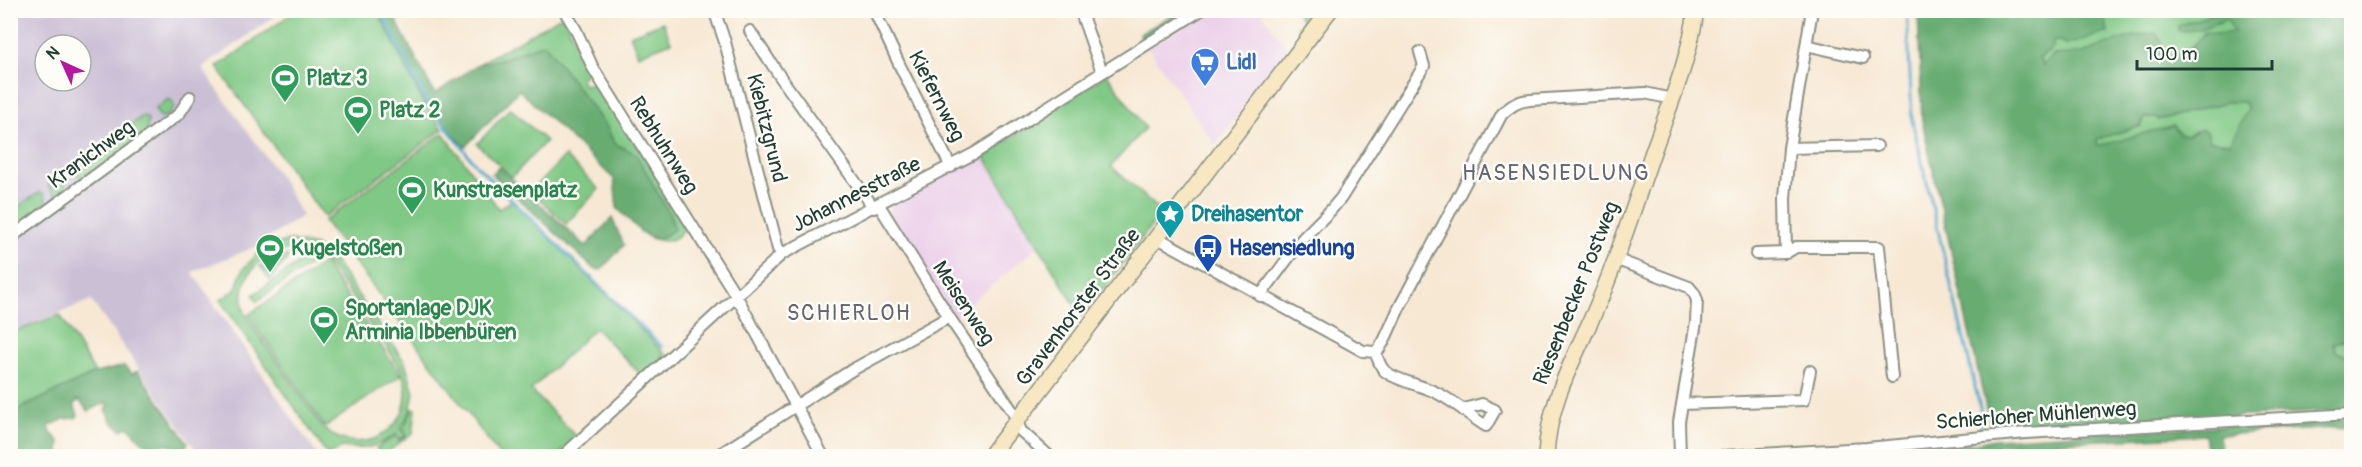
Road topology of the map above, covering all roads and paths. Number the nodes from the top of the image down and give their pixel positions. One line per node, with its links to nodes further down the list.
1 (564, 10): 27 (street, Rebhuhnweg)
2 (714, 10): 23 (street, Kiebitzgrund)
3 (874, 10): 18 (street, Kiefernweg)
4 (1080, 10): 13 (street)
5 (1201, 10): 13 (street, Johannesstraße)
6 (1330, 10): 20 (main road, Gravenhorster Straße)
7 (1696, 10): 15 (main road, Riesenbecker Postweg)
8 (1812, 10): 10 (street)
9 (750, 31): 19 (street, Meisenweg)
10 (1806, 45): 12 (street); 17 (street)
11 (1420, 52): 26 (street)
12 (1863, 58)
13 (1102, 72): 18 (street, Johannesstraße)
14 (190, 98): 21 (street, Kranichweg)
15 (1672, 99): 25 (main road, Riesenbecker Postweg); 29 (street)
16 (1877, 146): 17 (street)
17 (1789, 148): 22 (street)
18 (951, 166): 19 (street, Johannesstraße)
19 (876, 207): 23 (street, Johannesstraße); 28 (street, Meisenweg)
20 (1156, 237): 26 (street); 36 (main road, Gravenhorster Straße)
21 (10, 238)
22 (1786, 253): 24 (street); 31 (street)
23 (782, 254): 27 (street, Johannesstraße)
24 (1756, 254)
25 (1615, 259): 32 (street); 42 (main road, Riesenbecker Postweg)
26 (1260, 296): 29 (street)
27 (737, 297): 33 (street, Rebhuhnweg); 37 (street, Johannesstraße)
28 (949, 317): 33 (street); 36 (street, Meisenweg)
29 (1375, 351): 34 (street)
30 (1810, 371): 32 (street)
31 (1892, 377)
32 (1683, 405): 43 (street)
33 (796, 407): 38 (street); 39 (street, Rebhuhnweg)
34 (1464, 409)
35 (2352, 414): 44 (street, Schierloher Mühlenweg)
36 (1017, 421): 40 (main road, Gravenhorster Straße); 41 (street, Meisenweg)
37 (563, 456)
38 (717, 456)
39 (823, 456)
40 (990, 456)
41 (1049, 456)
42 (1546, 456)
43 (1680, 456)
44 (1724, 456)

